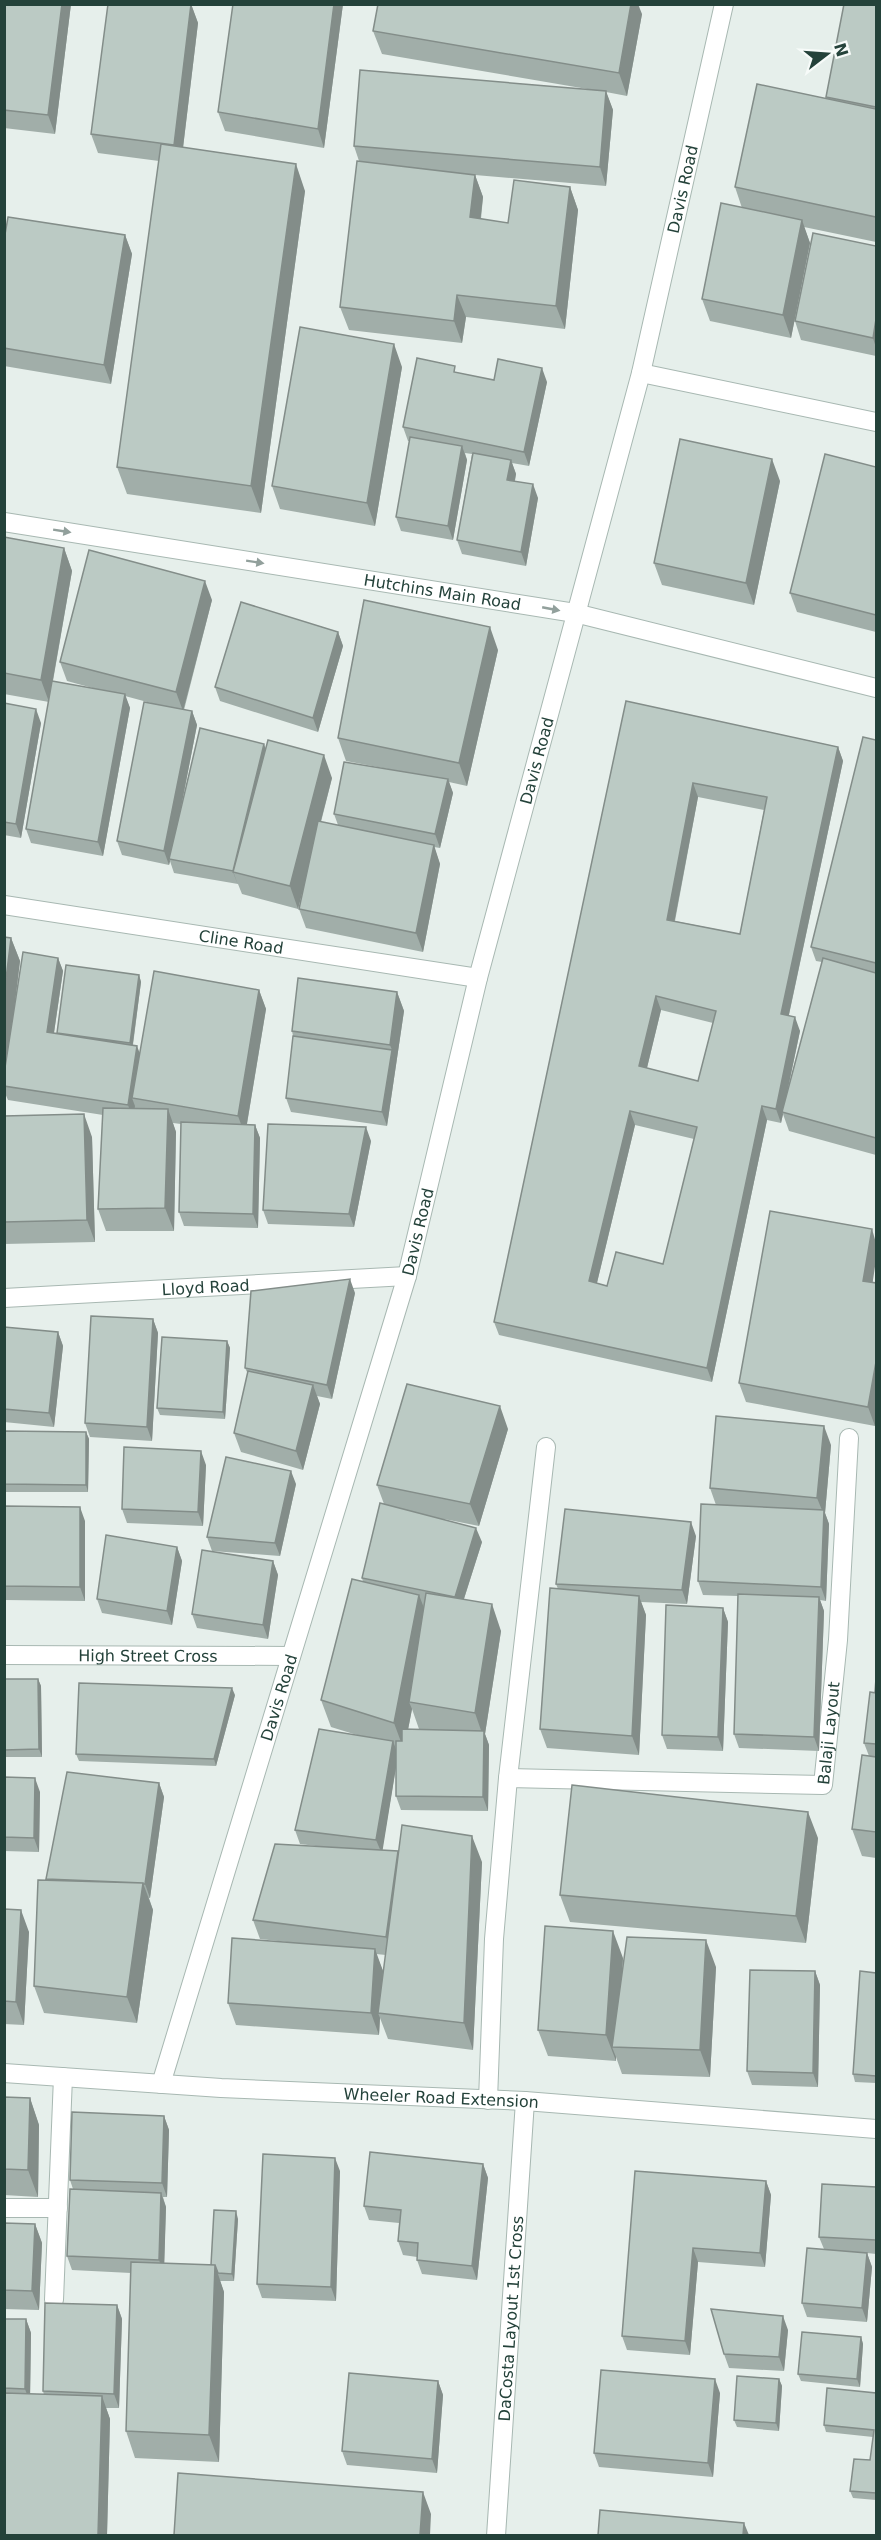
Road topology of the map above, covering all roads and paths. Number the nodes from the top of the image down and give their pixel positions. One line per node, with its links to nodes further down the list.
1 (724, 4): 2 (street, Davis Road)
2 (641, 373): 3 (street); 5 (street, Davis Road)
3 (876, 422)
4 (4, 522): 5 (street, Hutchins Main Road, one-way to 5)
5 (575, 614): 6 (street, Hutchins Main Road); 8 (street, Davis Road)
6 (876, 688)
7 (4, 905): 8 (street, Cline Road)
8 (478, 978): 9 (street, Davis Road)
9 (407, 1276): 10 (street, Lloyd Road); 14 (street, Davis Road)
10 (4, 1298)
11 (849, 1438): 15 (street, Balaji Layout)
12 (546, 1447): 15 (street)
13 (4, 1655): 14 (street, High Street Cross)
14 (291, 1656): 18 (street, Davis Road)
15 (508, 1778): 19 (street)
16 (4, 2073): 17 (street, Wheeler Road Extension)
17 (63, 2077): 18 (street, Wheeler Road Extension); 23 (street)
18 (161, 2084): 19 (street, Wheeler Road Extension)
19 (488, 2100): 20 (street, Wheeler Road Extension)
20 (525, 2101): 21 (street, Wheeler Road Extension); 25 (street, DaCosta Layout 1st Cross)
21 (876, 2129)
22 (4, 2208): 23 (street)
23 (58, 2208): 24 (street)
24 (54, 2300)
25 (496, 2535)

